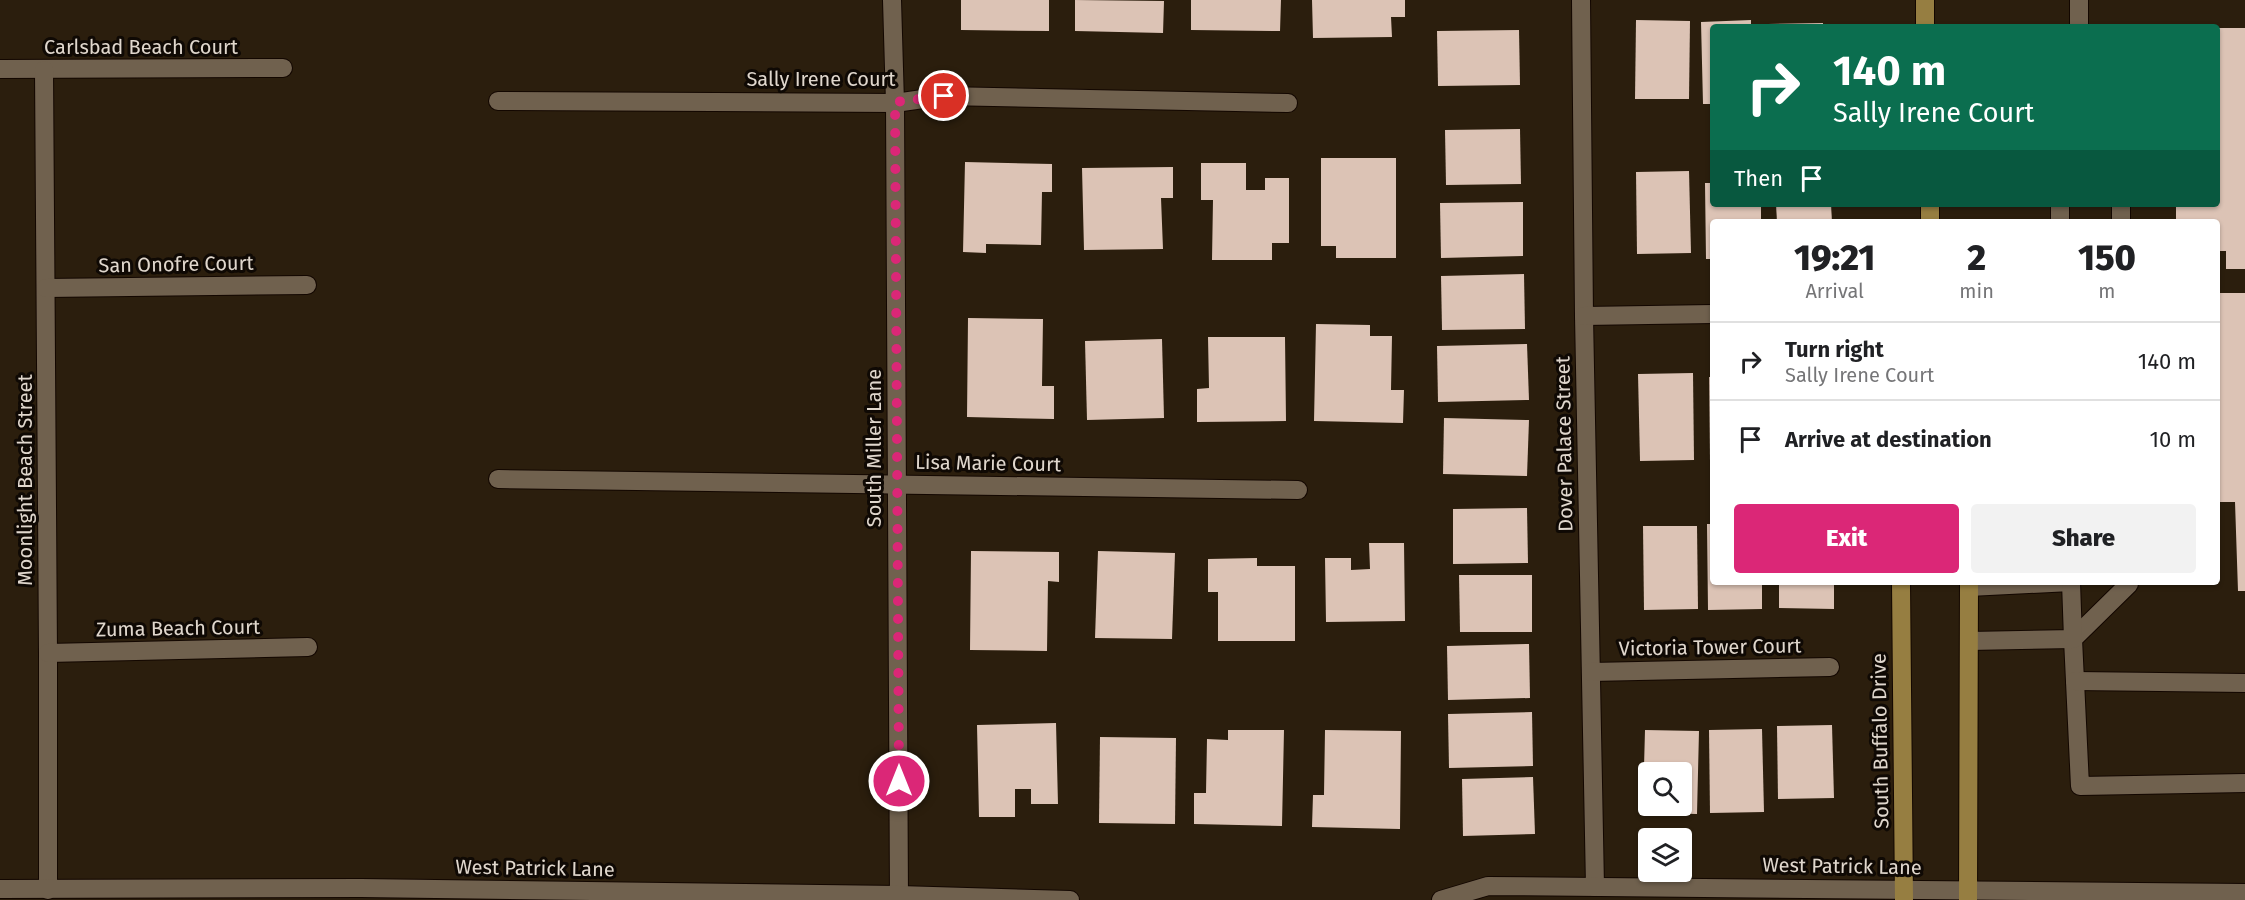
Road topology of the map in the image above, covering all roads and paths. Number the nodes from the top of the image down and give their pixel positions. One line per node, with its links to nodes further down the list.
1 (891, 0): 11 (street, South Miller Lane)
2 (1581, 0): 16 (street, Dover Palace Street)
3 (1924, 0): 5 (main road)
4 (2079, 0): 6 (street)
5 (1925, 24)
6 (2079, 24)
7 (283, 68): 9 (street, Carlsbad Beach Court)
8 (0, 69): 9 (street, Carlsbad Beach Court)
9 (44, 70): 14 (street, Moonlight Beach Street)
10 (498, 101): 11 (street, Sally Irene Court)
11 (895, 102): 12 (street, Sally Irene Court); 18 (street, South Miller Lane)
12 (1288, 102)
13 (307, 285): 14 (street, San Onofre Court)
14 (46, 288): 27 (street, Moonlight Beach Street)
15 (1710, 314): 16 (street)
16 (1584, 316): 29 (street, Dover Palace Street)
17 (498, 479): 18 (street, Lisa Marie Court)
18 (897, 484): 19 (street, Lisa Marie Court); 39 (street, South Miller Lane)
19 (1298, 490)
20 (1901, 585): 37 (main road, South Buffalo Drive)
21 (1969, 585): 25 (main road)
22 (2071, 585): 24 (street)
23 (2129, 585): 24 (street)
24 (2073, 639): 25 (street); 30 (street)
25 (1969, 641): 38 (main road)
26 (308, 648): 27 (street, Zuma Beach Court)
27 (48, 653): 35 (street, Moonlight Beach Street)
28 (1830, 667): 29 (street, Victoria Tower Court)
29 (1591, 672): 33 (street, Dover Palace Street)
30 (2075, 681): 31 (street); 32 (street)
31 (2245, 683)
32 (2245, 783)
33 (1595, 887): 37 (street, West Patrick Lane); 41 (street, West Patrick Lane)
34 (0, 889): 35 (street, West Patrick Lane)
35 (48, 890): 39 (street, West Patrick Lane)
36 (2245, 893): 38 (street, West Patrick Lane)
37 (1904, 895): 38 (street, West Patrick Lane)
38 (1968, 895)
39 (899, 898): 40 (street, West Patrick Lane)
40 (1070, 900)
41 (1441, 900)

